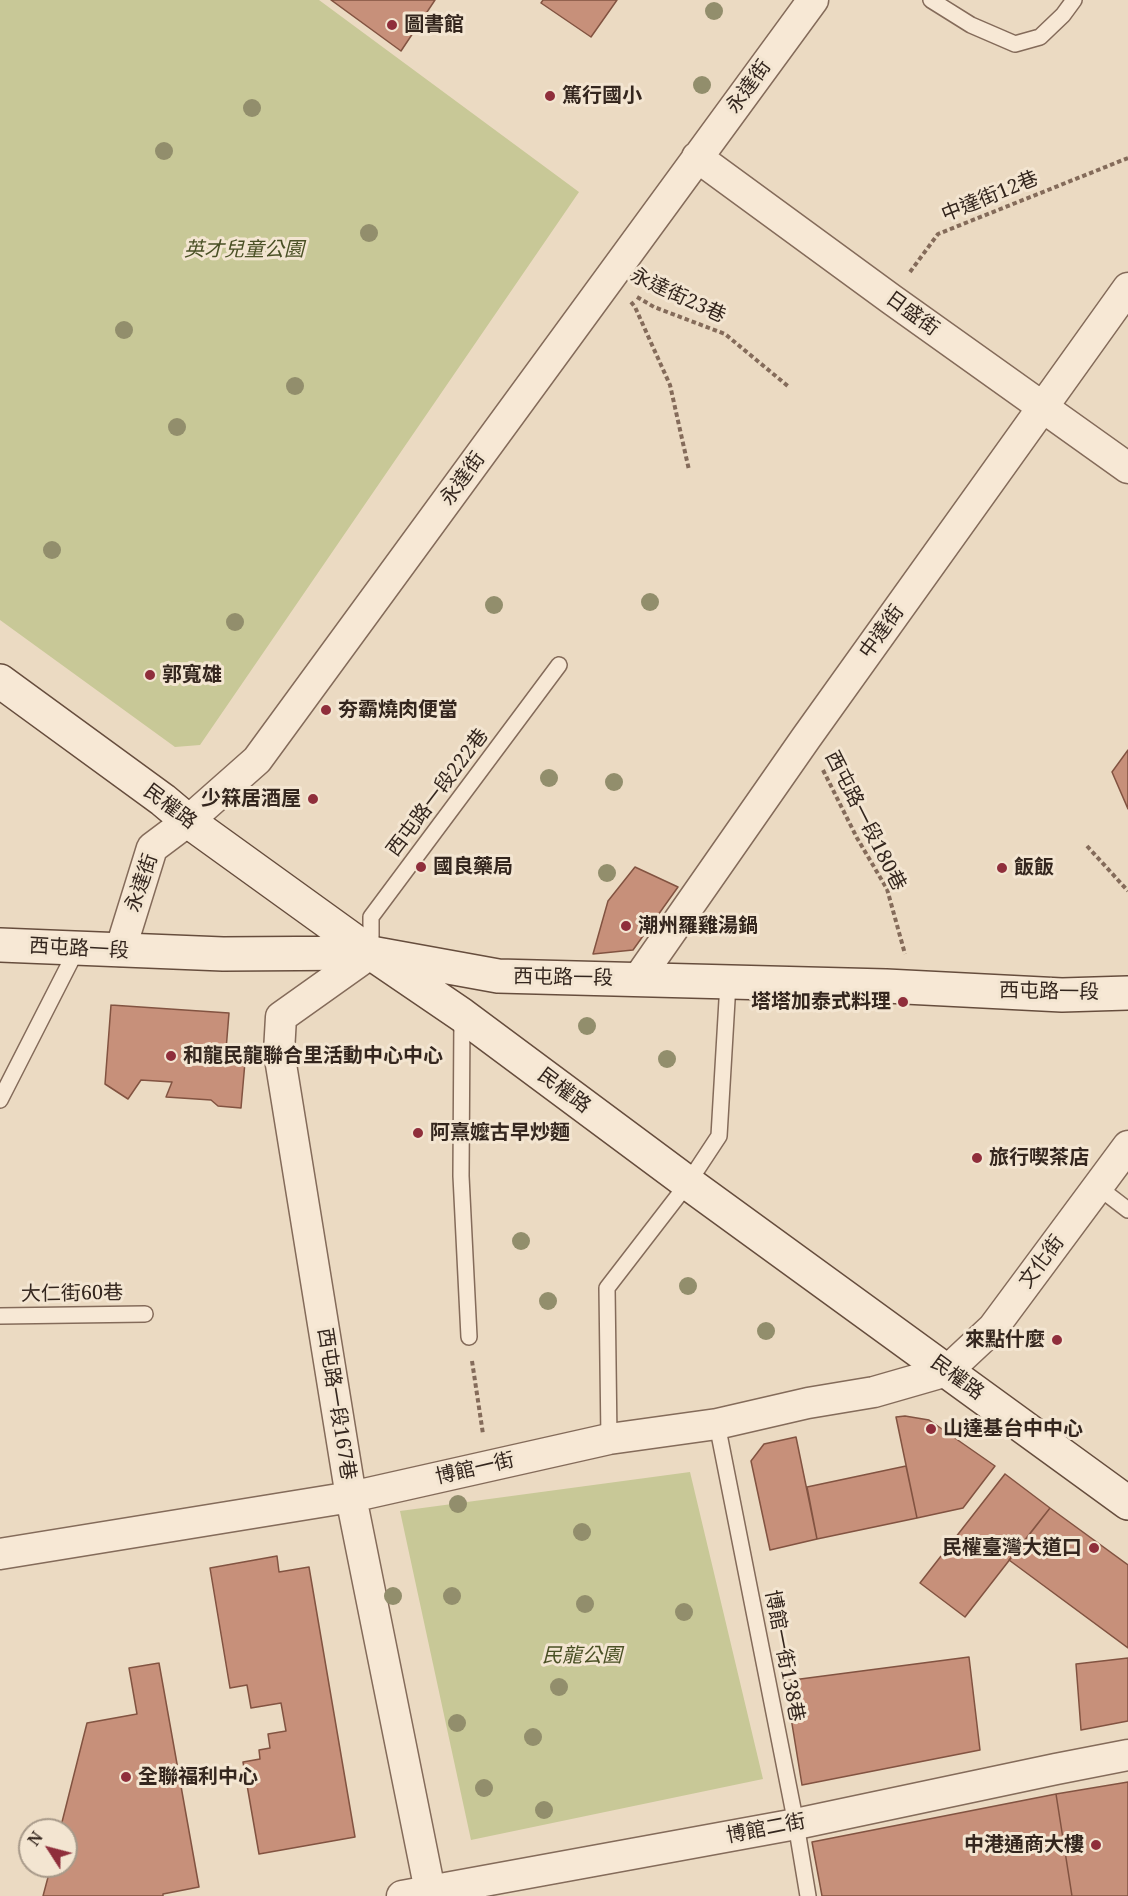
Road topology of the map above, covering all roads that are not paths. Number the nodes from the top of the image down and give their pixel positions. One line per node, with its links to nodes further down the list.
1 (813, 0): 4 (street, 永達街)
2 (931, 0): 3 (lane)
3 (1074, 0)
4 (698, 157): 6 (street, 日盛街); 10 (street, 永達街)
5 (1128, 288): 6 (street, 中達街)
6 (1044, 407): 7 (street, 日盛街); 15 (street, 中達街)
7 (1128, 468)
8 (559, 665): 14 (lane, 西屯路一段222巷)
9 (0, 681): 10 (street, 民權路)
10 (188, 821): 13 (street, 永達街); 14 (street, 民權路)
11 (0, 945): 12 (street, 西屯路一段)
12 (77, 949): 13 (street, 西屯路一段); 19 (lane)
13 (120, 951): 14 (street, 西屯路一段)
14 (371, 953): 15 (street, 西屯路一段); 18 (street, 民權路); 30 (street, 西屯路一段167巷)
15 (638, 979): 16 (street, 西屯路一段)
16 (728, 983): 17 (street, 西屯路一段); 21 (lane)
17 (1128, 993)
18 (462, 1016): 21 (street, 民權路); 26 (lane)
19 (0, 1100)
20 (1128, 1146): 22 (street, 文化街)
21 (688, 1183): 27 (street, 民權路); 29 (lane)
22 (1098, 1187): 23 (lane); 27 (street, 文化街)
23 (1128, 1210)
24 (145, 1314): 25 (lane, 大仁街60巷)
25 (0, 1316)
26 (469, 1337)
27 (947, 1371): 28 (street, 博館一街); 31 (street, 民權路)
28 (717, 1424): 29 (street, 博館一街); 34 (lane, 博館一街138巷)
29 (609, 1439): 30 (street, 博館一街)
30 (351, 1497): 32 (street, 博館一街); 35 (street, 西屯路一段167巷)
31 (1128, 1503)
32 (0, 1554)
33 (1128, 1755): 34 (street, 博館二街)
34 (796, 1824): 35 (street, 博館二街); 36 (lane, 博館一街138巷)
35 (421, 1894)
36 (808, 1896)

